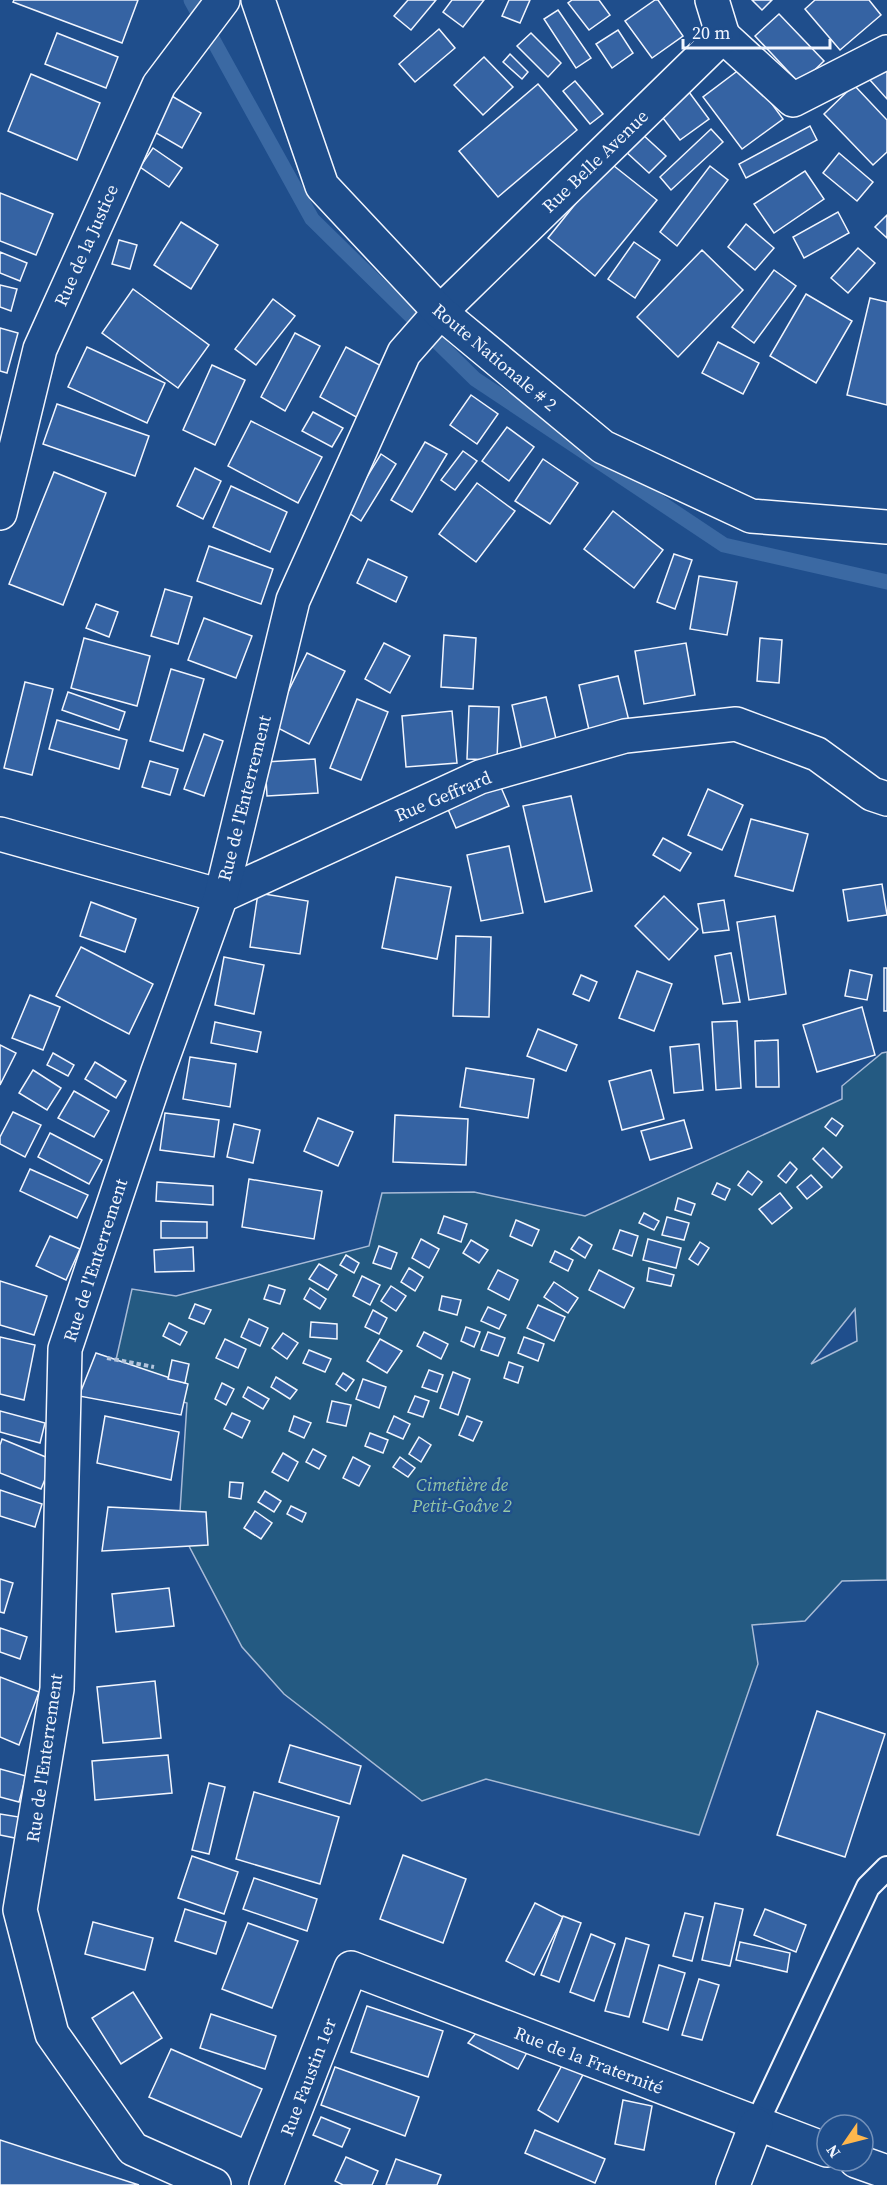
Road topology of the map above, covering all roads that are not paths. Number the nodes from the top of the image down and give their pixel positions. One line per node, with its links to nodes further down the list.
1 (223, 0): 7 (street, Rue de la Justice)
2 (258, 0): 6 (street, Route Nationale # 2)
3 (712, 0): 4 (street)
4 (723, 36): 5 (street); 6 (street, Rue Belle Avenue)
5 (887, 52)
6 (440, 312): 8 (street, Route Nationale # 2); 11 (street, Rue de l'Enterrement)
7 (0, 513)
8 (887, 527)
9 (887, 799): 11 (street, Rue Geffrard)
10 (0, 834): 11 (street)
11 (220, 896): 16 (street, Rue de l'Enterrement)
12 (887, 1869): 14 (lane)
13 (351, 1968): 14 (street, Rue de la Fraternité); 17 (street, Rue Faustin 1er)
14 (756, 2125): 15 (street, Rue de la Fraternité); 18 (street)
15 (815, 2146)
16 (214, 2185)
17 (266, 2185)
18 (733, 2185)

